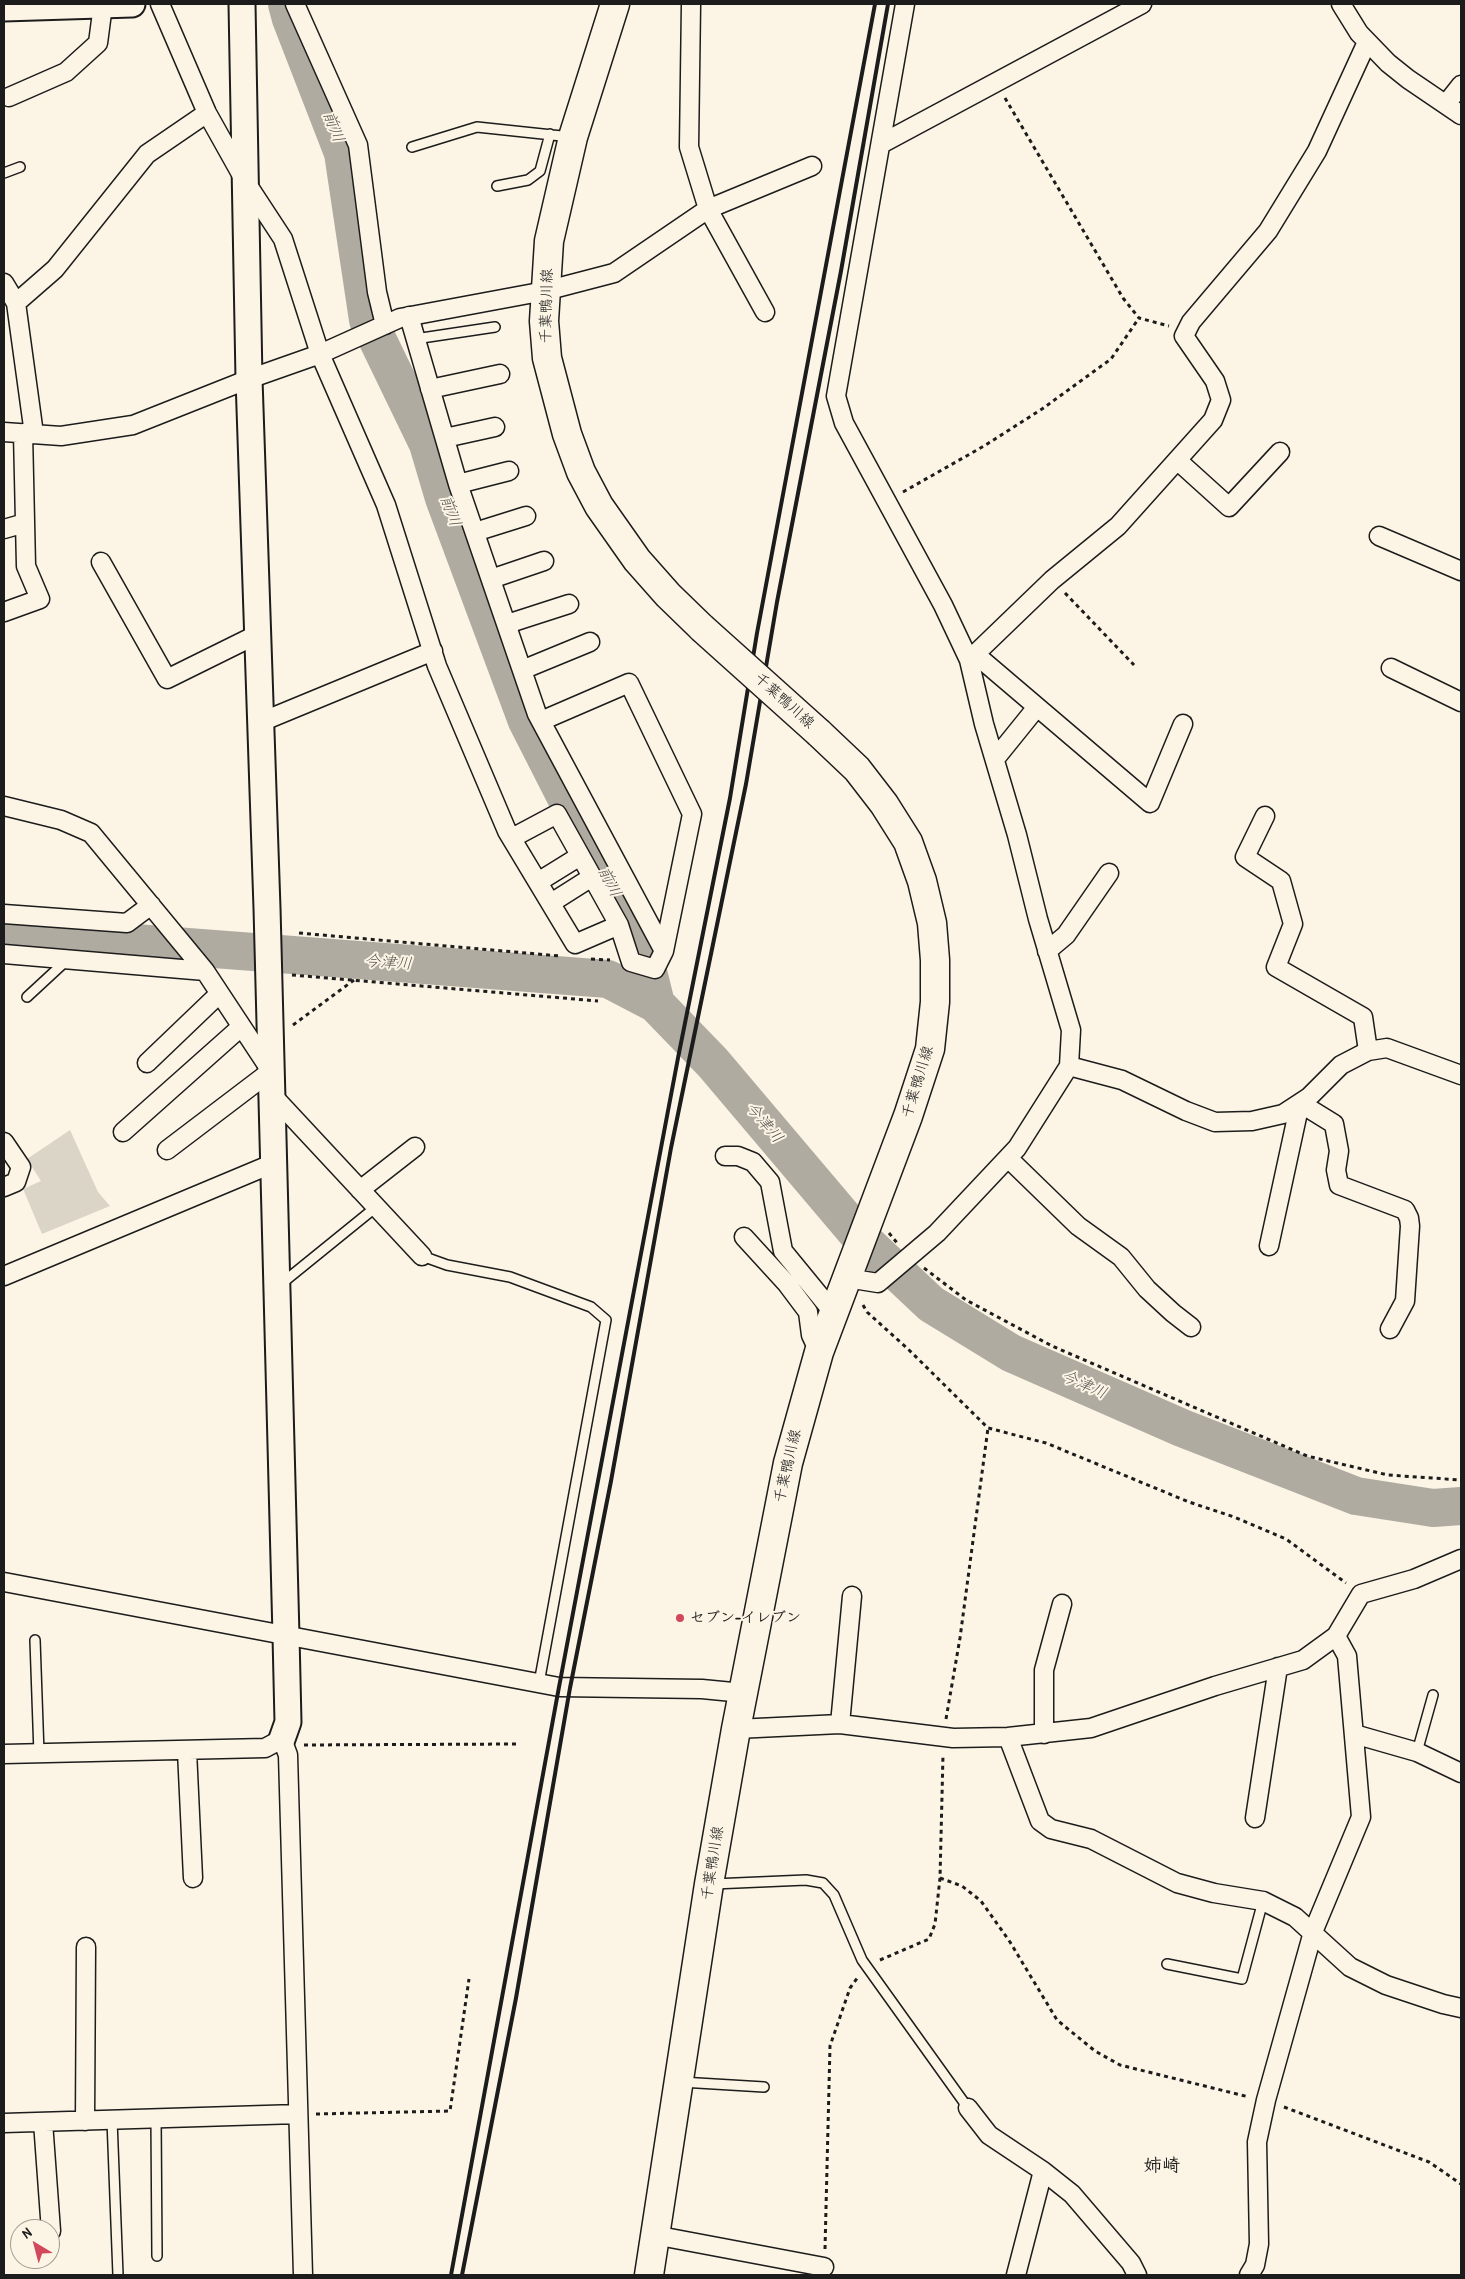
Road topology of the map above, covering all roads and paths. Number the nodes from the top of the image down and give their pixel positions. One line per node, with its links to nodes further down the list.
1 (132, 4): 10 (street)
2 (160, 4): 17 (street)
3 (242, 4): 25 (street)
4 (295, 4): 34 (street)
5 (616, 4): 19 (main road, 千葉鴨川線)
6 (691, 4): 27 (street)
7 (906, 4): 20 (street)
8 (1142, 4): 13 (street)
9 (1341, 4): 12 (street)
10 (103, 5): 11 (street); 15 (street)
11 (4, 8)
12 (1367, 42): 16 (street); 36 (street)
13 (996, 82): 20 (street); 33 (path)
14 (1461, 85): 16 (street)
15 (9, 97)
16 (1446, 104): 18 (street)
17 (207, 112): 25 (street); 30 (street)
18 (1461, 115)
19 (561, 136): 21 (lane); 26 (lane); 29 (main road, 千葉鴨川線)
20 (880, 144): 50 (street)
21 (412, 147)
22 (812, 166): 27 (street)
23 (20, 167): 24 (lane)
24 (4, 173)
25 (245, 181): 38 (street); 40 (street)
26 (497, 186)
27 (708, 208): 29 (street); 31 (street)
28 (4, 283): 30 (street)
29 (545, 291): 32 (street); 120 (main road, 千葉鴨川線, bridge)
30 (16, 302): 44 (street)
31 (766, 312)
32 (409, 316): 34 (street); 37 (street)
33 (1138, 318): 36 (path); 50 (path)
34 (385, 325): 38 (street)
35 (495, 327): 37 (lane)
36 (1186, 332): 47 (street)
37 (415, 339): 41 (street)
38 (320, 354): 40 (street); 66 (street)
39 (500, 374): 41 (street)
40 (250, 379): 44 (street); 64 (street)
41 (430, 389): 45 (street)
42 (495, 427): 45 (street)
43 (4, 432): 44 (street)
44 (28, 434): 52 (street)
45 (445, 438): 49 (street)
46 (1280, 452): 47 (street)
47 (1177, 460): 60 (street)
48 (509, 471): 49 (street)
49 (458, 484): 54 (street)
50 (886, 501): 67 (street)
51 (526, 516): 54 (street)
52 (25, 523): 53 (street); 62 (street)
53 (4, 529)
54 (475, 532): 59 (street)
55 (1379, 536): 58 (street)
56 (544, 561): 59 (street)
57 (100, 562): 64 (street)
58 (1461, 571)
59 (491, 580): 63 (street)
60 (1052, 580): 67 (street); 68 (path)
61 (569, 604): 63 (street)
62 (4, 612)
63 (507, 624): 70 (street)
64 (258, 634): 74 (street)
65 (590, 642): 70 (street)
66 (432, 651): 74 (street); 79 (street)
67 (972, 657): 72 (street); 76 (street)
68 (1134, 665)
69 (1391, 668): 71 (street)
70 (522, 670): 73 (street)
71 (1461, 702)
72 (1037, 708): 75 (street); 76 (street)
73 (541, 721): 89 (street); 89 (street)
74 (261, 722): 97 (street)
75 (1182, 724)
76 (995, 759): 90 (street)
77 (4, 806): 85 (street)
78 (1265, 816): 104 (street)
79 (512, 838): 80 (street); 83 (street)
80 (580, 856): 82 (street); 83 (street)
81 (1109, 873): 90 (street)
82 (592, 877): 84 (street); 87 (street)
83 (538, 882): 84 (street)
84 (551, 903): 87 (street)
85 (151, 906): 86 (street); 96 (street)
86 (4, 914)
87 (619, 925): 95 (street)
88 (299, 934): 92 (path)
89 (664, 951): 95 (street)
90 (1047, 951): 106 (street)
91 (4, 954): 94 (street)
92 (562, 956)
93 (582, 958): 95 (path)
94 (68, 960): 96 (street); 100 (lane)
95 (631, 962)
96 (205, 971): 99 (street)
97 (269, 973): 98 (path); 103 (street)
98 (354, 980): 101 (path); 103 (path)
99 (219, 994): 102 (street); 105 (street)
100 (26, 997)
101 (598, 1001)
102 (241, 1027): 108 (street); 110 (street)
103 (271, 1042): 108 (street)
104 (1368, 1051): 107 (street); 109 (street)
105 (148, 1063)
106 (1070, 1066): 109 (street); 115 (street)
107 (1461, 1075)
108 (272, 1083): 113 (street); 116 (street); 118 (street)
109 (1300, 1103): 122 (street); 130 (street)
110 (123, 1132)
111 (4, 1142): 117 (street)
112 (415, 1147): 118 (street)
113 (167, 1150)
114 (725, 1156): 128 (street)
115 (1008, 1158): 124 (street); 129 (street)
116 (274, 1163): 125 (street); 127 (street)
117 (4, 1187)
118 (360, 1190): 119 (street)
119 (376, 1207): 123 (street); 127 (lane)
120 (878, 1221): 124 (path); 126 (main road, 千葉鴨川線)
121 (744, 1237): 131 (street)
122 (1269, 1246)
123 (422, 1256): 143 (lane)
124 (909, 1256): 126 (street); 133 (path)
125 (4, 1276)
126 (847, 1278): 128 (main road, 千葉鴨川線); 132 (path)
127 (277, 1288): 139 (street)
128 (832, 1312): 131 (main road, 千葉鴨川線)
129 (1191, 1327)
130 (1390, 1329)
131 (819, 1352): 144 (main road, 千葉鴨川線)
132 (988, 1428): 136 (path); 150 (path)
133 (1461, 1480)
134 (1461, 1559): 136 (street)
135 (4, 1582): 139 (street)
136 (1360, 1594): 140 (street)
137 (852, 1596): 146 (street)
138 (1062, 1604): 148 (street)
139 (286, 1636): 143 (street); 152 (street)
140 (1336, 1636): 142 (street); 149 (street)
141 (35, 1640): 157 (lane)
142 (1278, 1667): 148 (street); 159 (street)
143 (539, 1683): 144 (street)
144 (743, 1693): 147 (main road, 千葉鴨川線)
145 (1433, 1695): 155 (lane)
146 (840, 1724): 147 (street); 150 (street)
147 (736, 1729): 162 (main road, 千葉鴨川線)
148 (1044, 1734): 151 (street)
149 (1354, 1734): 155 (street); 164 (street)
150 (943, 1737): 151 (street); 161 (path)
151 (1008, 1737): 163 (street)
152 (282, 1739): 153 (path); 154 (street); 174 (street)
153 (516, 1744)
154 (188, 1751): 157 (street); 160 (street)
155 (1417, 1752): 158 (street)
156 (4, 1754): 157 (street)
157 (40, 1754)
158 (1461, 1773)
159 (1255, 1818)
160 (193, 1878)
161 (940, 1878): 167 (path); 172 (path)
162 (709, 1884): 167 (lane); 170 (main road, 千葉鴨川線)
163 (1262, 1901): 164 (street); 166 (lane)
164 (1313, 1932): 169 (street); 172 (street)
165 (86, 1947): 177 (street)
166 (1167, 1964)
167 (866, 1965): 173 (lane); 185 (path)
168 (469, 1979): 174 (path)
169 (1461, 2008)
170 (678, 2082): 171 (lane); 183 (main road, 千葉鴨川線)
171 (764, 2087)
172 (1266, 2100): 181 (path); 191 (street)
173 (968, 2108): 180 (street)
174 (298, 2114): 175 (street); 187 (street)
175 (156, 2118): 176 (street); 184 (lane)
176 (112, 2120): 177 (street); 186 (lane)
177 (85, 2121): 178 (street)
178 (43, 2122): 179 (street); 182 (street)
179 (4, 2123)
180 (1043, 2171): 189 (street); 190 (street)
181 (1461, 2184)
182 (50, 2219)
183 (654, 2235): 185 (street); 188 (main road, 千葉鴨川線)
184 (157, 2256)
185 (824, 2268)
186 (118, 2275)
187 (303, 2275)
188 (649, 2275)
189 (1016, 2275)
190 (1137, 2275)
191 (1249, 2275)

